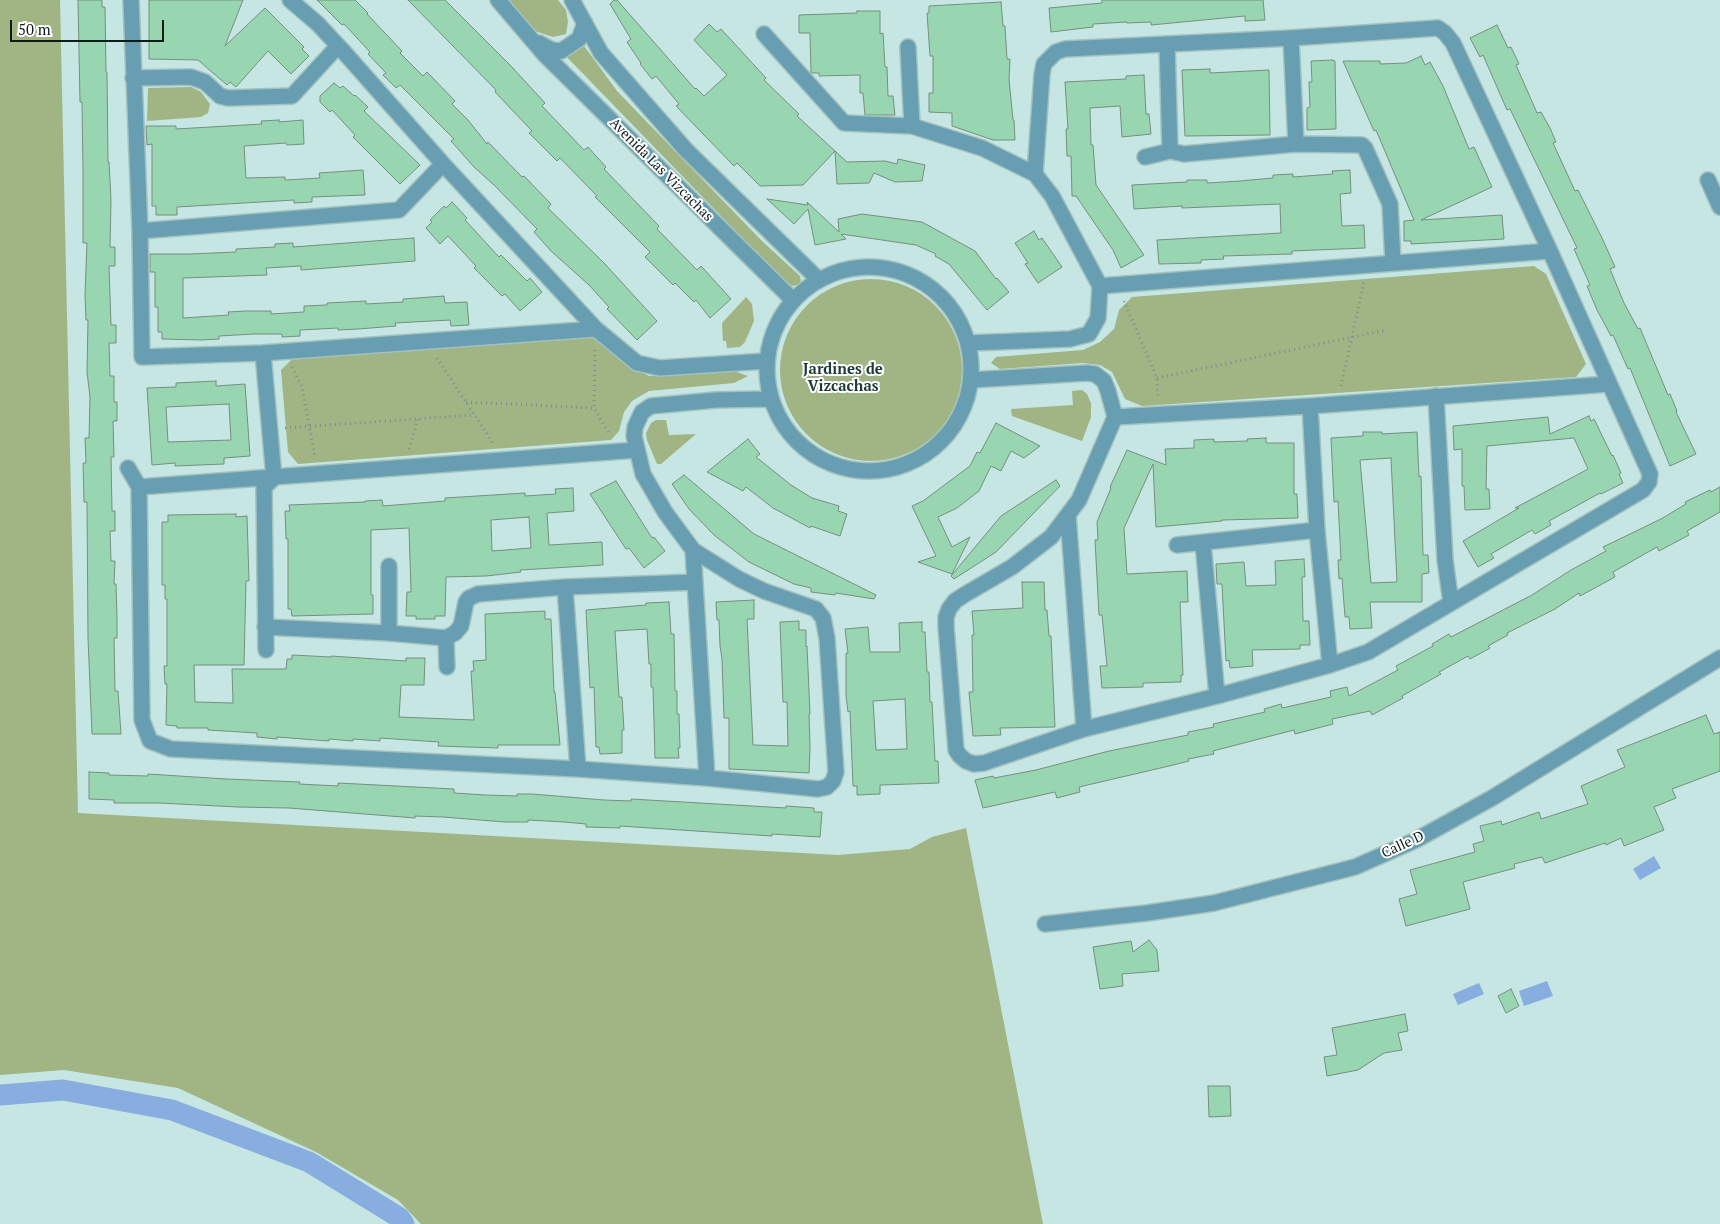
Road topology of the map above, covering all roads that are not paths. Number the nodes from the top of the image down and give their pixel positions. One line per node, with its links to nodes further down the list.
1 (131, 0): 12 (street)
2 (290, 0): 10 (street)
3 (498, 0): 8 (street, Avenida Las Vizcachas)
4 (572, 0): 5 (street)
5 (585, 24): 8 (street, Avenida Las Vizcachas); 24 (street)
6 (764, 34): 13 (street)
7 (1291, 38): 9 (street); 14 (street); 22 (street)
8 (531, 39): 26 (street, Avenida Las Vizcachas)
9 (1167, 44): 15 (street); 18 (street)
10 (338, 46): 12 (street); 17 (street)
11 (908, 47): 13 (street)
12 (133, 78): 21 (street)
13 (912, 126): 18 (street)
14 (1296, 144): 15 (street); 23 (street)
15 (1170, 151): 16 (street)
16 (1145, 156)
17 (443, 164): 21 (street); 27 (street)
18 (1035, 174): 25 (street)
19 (1708, 180): 20 (street)
20 (1720, 207)
21 (140, 231): 29 (street)
22 (1550, 252): 23 (street); 32 (street)
23 (1393, 263): 25 (street)
24 (818, 280): 26 (street); 28 (street)
25 (1100, 286): 28 (street)
26 (793, 300): 30 (street)
27 (596, 330): 29 (street); 30 (street)
28 (969, 343): 31 (street)
29 (264, 353): 39 (street)
30 (766, 361): 34 (street)
31 (972, 380): 34 (street); 36 (street)
32 (1609, 384): 33 (street); 49 (street)
33 (1436, 396): 35 (street); 49 (street)
34 (769, 399): 37 (street)
35 (1310, 406): 36 (street); 42 (street)
36 (1115, 417): 41 (street)
37 (637, 450): 39 (street); 45 (street)
38 (128, 468): 40 (street)
39 (274, 478): 40 (street); 50 (street)
40 (139, 487): 59 (street)
41 (1068, 515): 58 (street); 58 (street)
42 (1317, 530): 43 (street); 55 (street)
43 (1203, 542): 44 (street); 57 (street)
44 (1176, 545)
45 (693, 550): 47 (street); 60 (street)
46 (389, 566): 51 (street)
47 (695, 582): 48 (street); 60 (street)
48 (565, 587): 52 (street); 59 (street)
49 (1451, 603): 55 (street)
50 (266, 627): 51 (street); 53 (street)
51 (389, 633): 52 (street)
52 (446, 638): 56 (street)
53 (266, 650)
54 (1720, 658): 61 (street, Calle D)
55 (1330, 665): 57 (street)
56 (447, 667)
57 (1217, 696): 58 (street)
58 (1084, 729)
59 (578, 769): 60 (street)
60 (708, 778)
61 (1045, 924)

